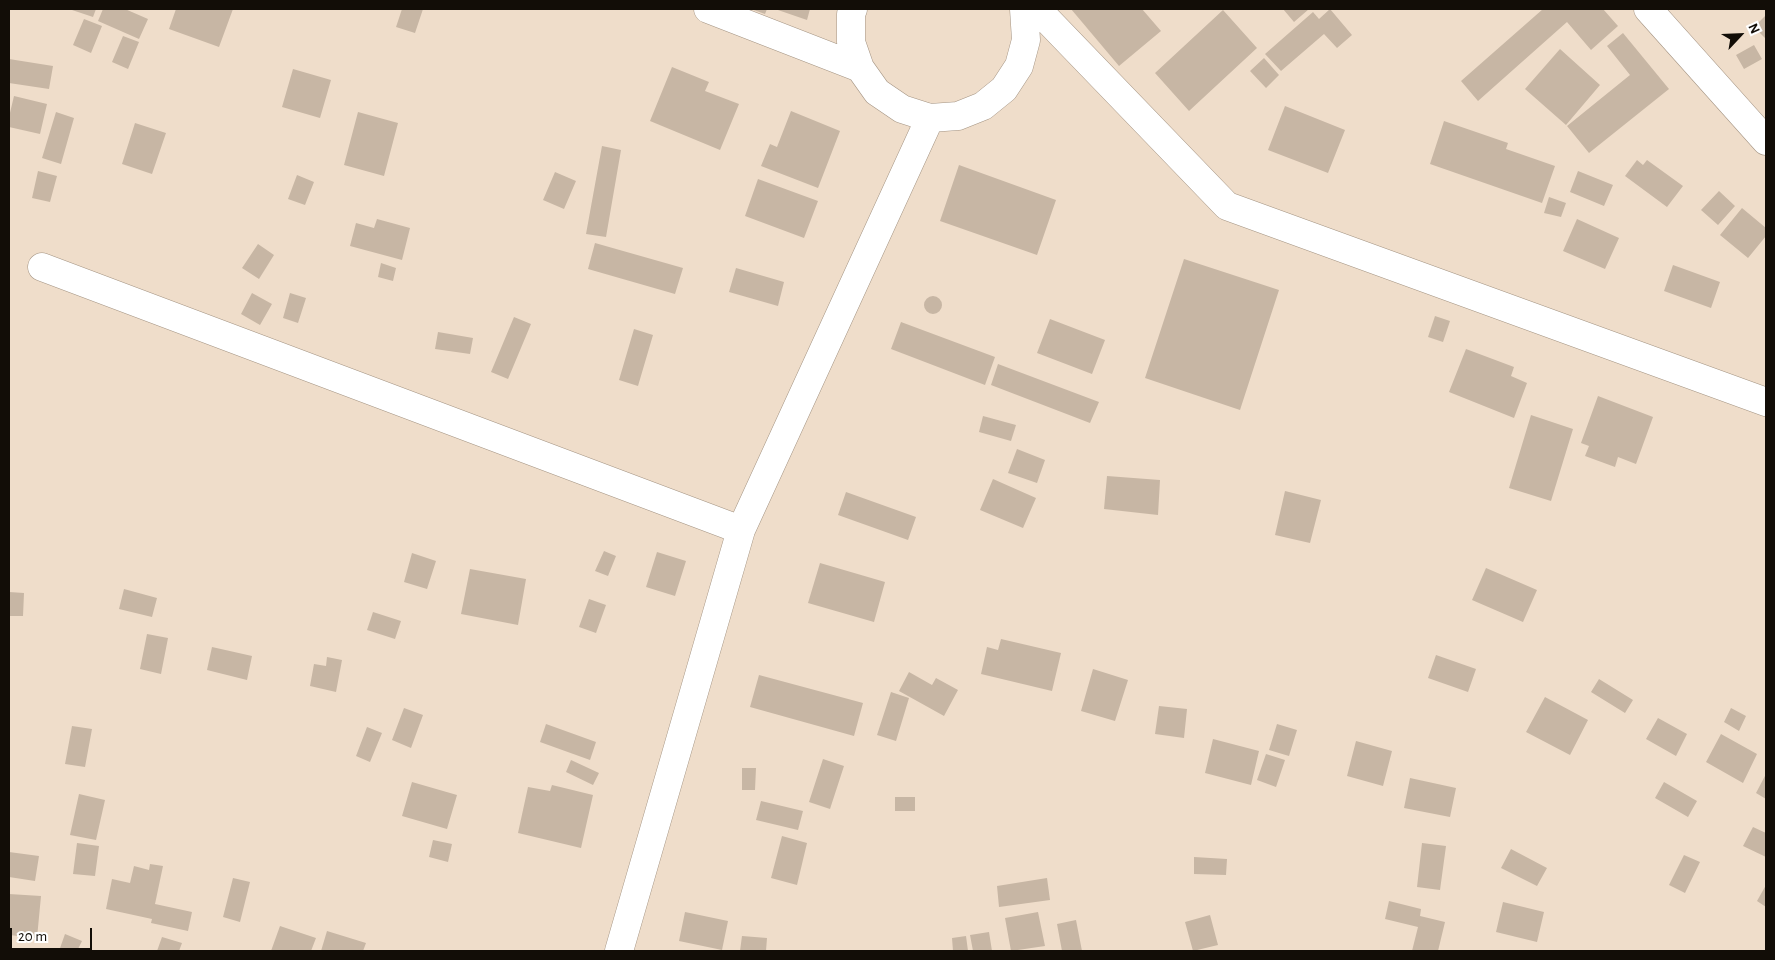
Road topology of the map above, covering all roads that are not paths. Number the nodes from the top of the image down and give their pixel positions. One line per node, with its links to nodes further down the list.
1 (708, 9): 6 (street)
2 (853, 9): 6 (street)
3 (1024, 9): 7 (street)
4 (1037, 9): 10 (street)
5 (1648, 9): 8 (street)
6 (860, 68): 7 (street)
7 (930, 118): 11 (street)
8 (1766, 142)
9 (42, 267): 11 (street)
10 (1766, 402)
11 (741, 530): 12 (street)
12 (619, 951)

